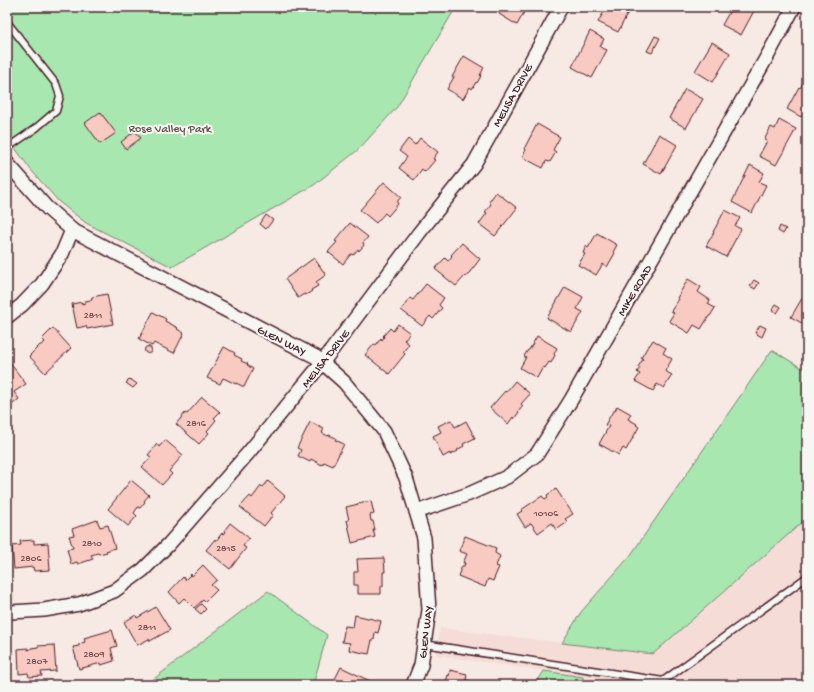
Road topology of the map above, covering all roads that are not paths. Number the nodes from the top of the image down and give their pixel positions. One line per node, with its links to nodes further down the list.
1 (561, 7): 8 (street, MELISA DRIVE)
2 (794, 7): 9 (street, MIKE ROAD)
3 (7, 22): 4 (lane)
4 (7, 148)
5 (7, 163): 6 (street, GLEN WAY)
6 (72, 230): 7 (street); 8 (street, GLEN WAY)
7 (7, 317)
8 (322, 363): 9 (street, GLEN WAY); 11 (street, MELISA DRIVE)
9 (416, 512): 12 (street, GLEN WAY)
10 (807, 577): 12 (lane)
11 (7, 611)
12 (424, 644): 13 (street, GLEN WAY)
13 (413, 685)

